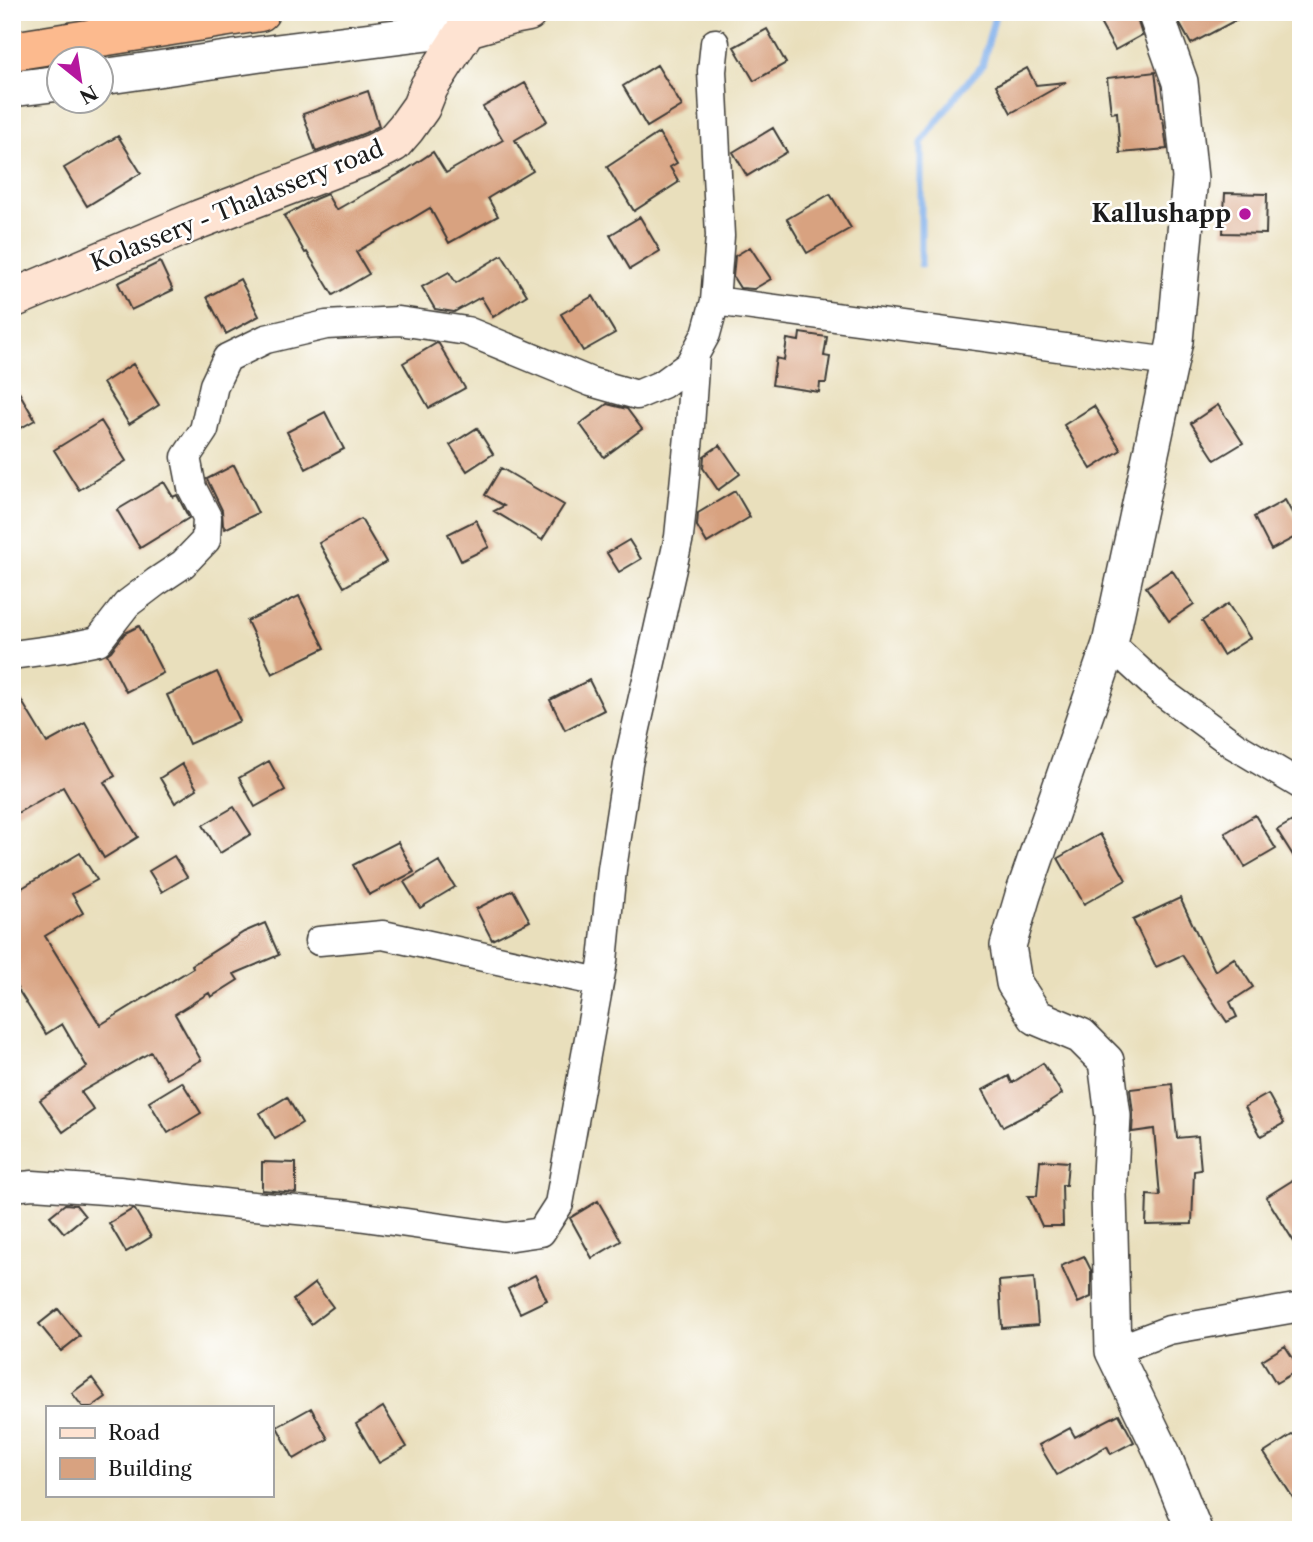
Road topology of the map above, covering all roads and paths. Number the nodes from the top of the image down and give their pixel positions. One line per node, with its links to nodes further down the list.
1 (260, 12): 6 (highway)
2 (528, 12): 4 (main road)
3 (1155, 12): 13 (street)
4 (467, 28): 7 (street); 10 (main road, Kolassery - Thalassery road)
5 (715, 43): 11 (street)
6 (12, 51)
7 (116, 75)
8 (46, 85): 9 (street)
9 (12, 89)
10 (12, 299)
11 (715, 301): 12 (street); 13 (street)
12 (695, 355): 15 (street); 18 (street)
13 (1170, 362): 14 (street)
14 (1110, 644): 16 (street); 21 (street)
15 (12, 655)
16 (1301, 785)
17 (319, 941): 18 (street)
18 (599, 982): 19 (street)
19 (12, 1187)
20 (1301, 1307): 21 (street)
21 (1113, 1351): 22 (street)
22 (1194, 1530)

